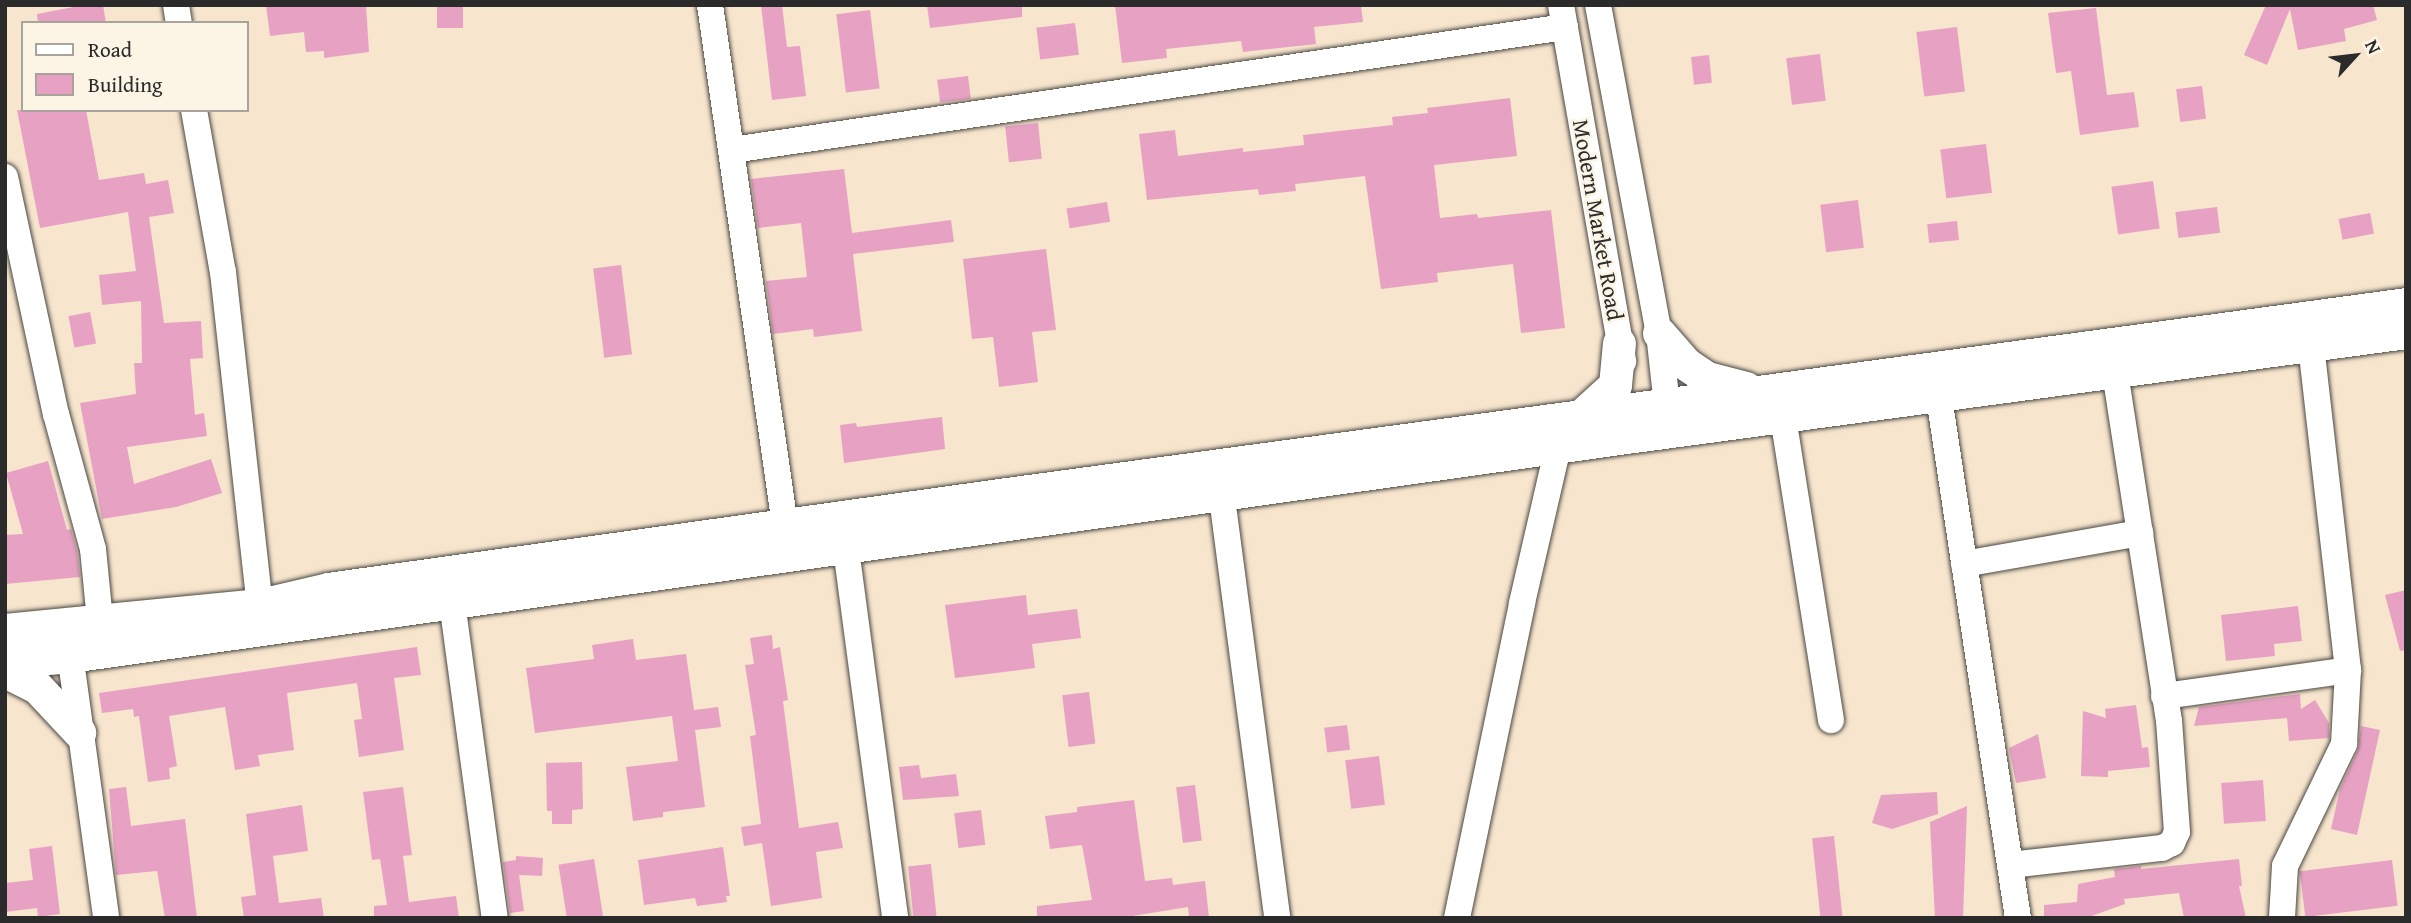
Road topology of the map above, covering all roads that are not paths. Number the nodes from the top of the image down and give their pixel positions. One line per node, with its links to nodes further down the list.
1 (710, 5): 5 (street)
2 (1598, 5): 9 (street, Modern Market Road)
3 (1563, 16): 5 (street); 10 (street, Modern Market Road)
4 (194, 112): 25 (street)
5 (732, 150): 20 (street)
6 (5, 177): 26 (street)
7 (2406, 304): 14 (main road)
8 (2406, 332): 11 (main road)
9 (1659, 333): 14 (main road); 16 (street, Modern Market Road)
10 (1619, 343): 15 (main road); 17 (street, Modern Market Road)
11 (2311, 346): 12 (main road); 31 (street)
12 (2115, 373): 13 (main road); 21 (street)
13 (1939, 397): 14 (main road); 23 (street)
14 (1774, 404): 16 (main road); 34 (street)
15 (1581, 416): 17 (main road); 19 (main road)
16 (1669, 418): 17 (main road)
17 (1633, 422): 18 (main road)
18 (1558, 447): 19 (main road); 41 (street)
19 (1220, 480): 20 (main road); 22 (main road); 40 (street)
20 (785, 525): 25 (main road)
21 (2140, 533): 23 (street); 33 (street)
22 (846, 549): 24 (main road); 39 (street)
23 (1964, 564): 36 (street)
24 (452, 602): 29 (main road); 38 (street)
25 (260, 605): 26 (main road)
26 (100, 621): 27 (main road)
27 (66, 624): 28 (main road); 29 (street)
28 (5, 630)
29 (70, 656): 30 (main road); 35 (street)
30 (5, 662)
31 (2348, 670): 33 (street); 43 (street)
32 (5, 671): 35 (main road)
33 (2164, 696): 36 (street)
34 (1831, 720)
35 (79, 732): 37 (street)
36 (2010, 865): 42 (street)
37 (106, 918)
38 (495, 918)
39 (895, 918)
40 (1277, 918)
41 (1457, 918)
42 (2018, 918)
43 (2281, 918)

